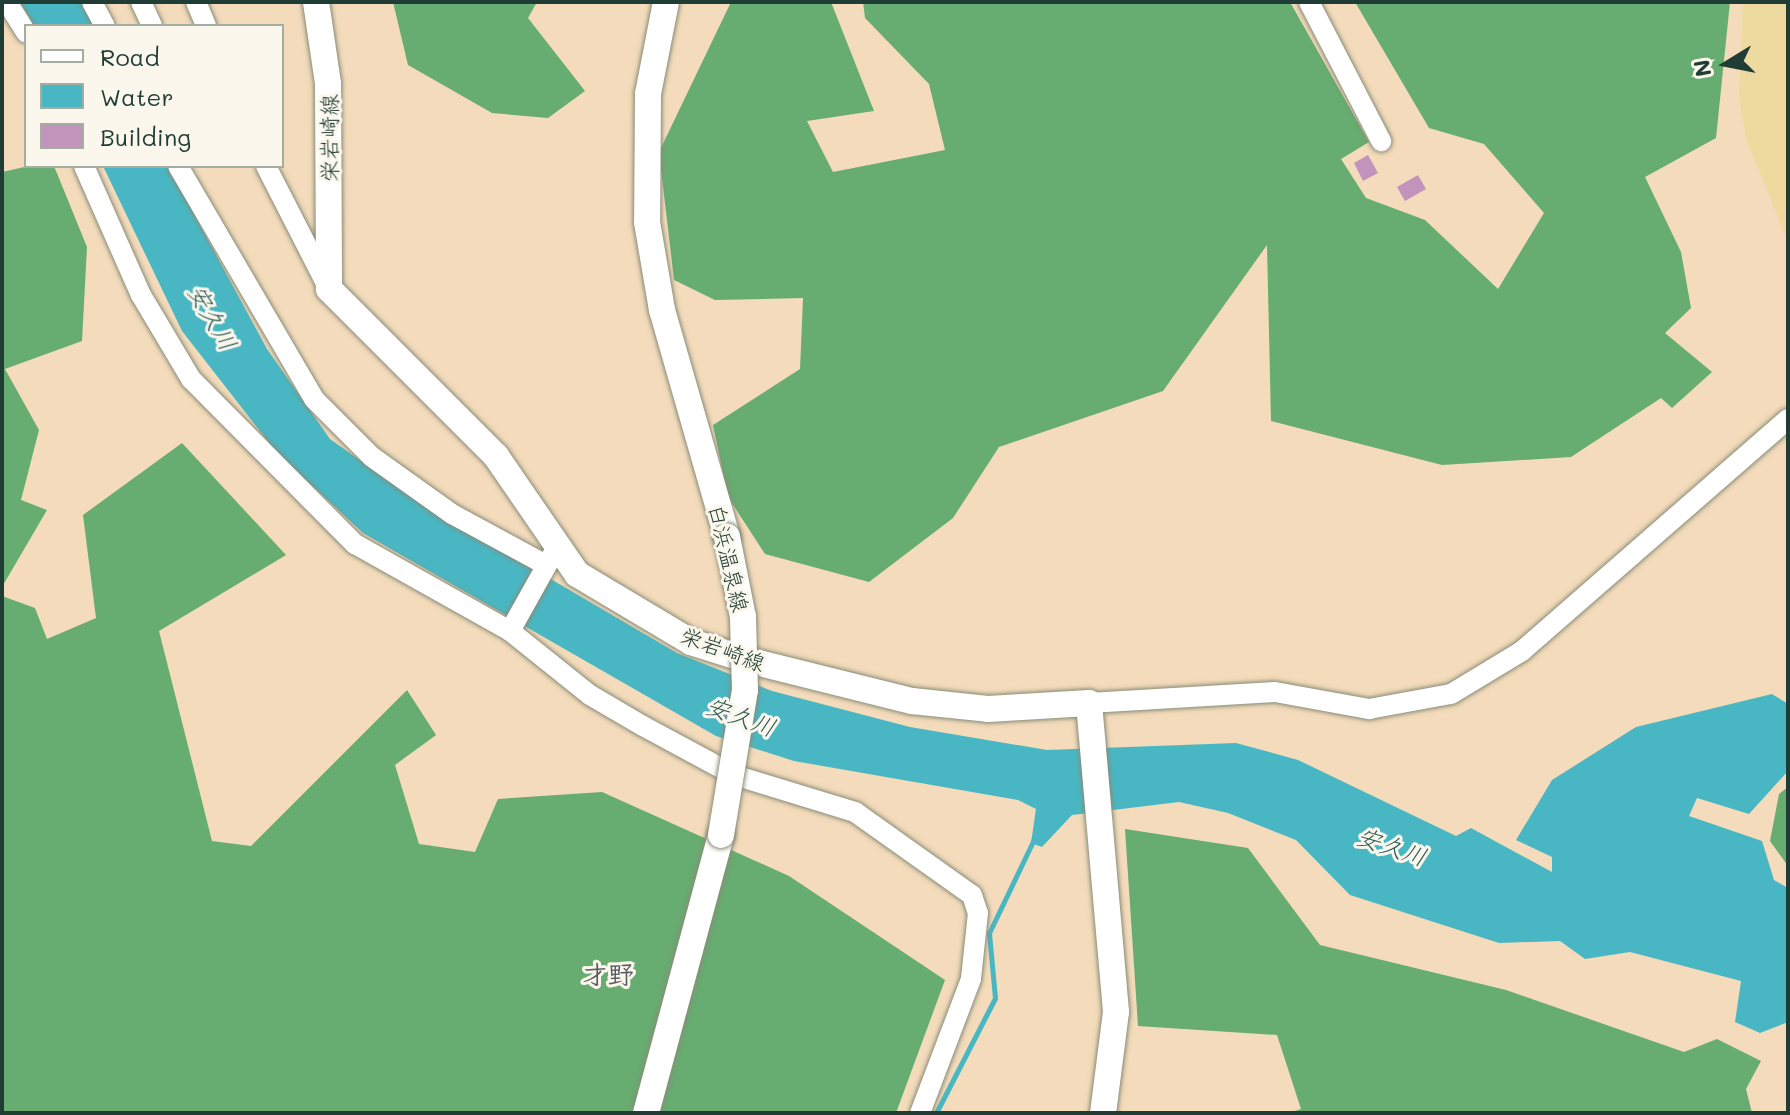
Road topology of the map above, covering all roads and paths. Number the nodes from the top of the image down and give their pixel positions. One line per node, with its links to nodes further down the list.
1 (7, 2): 11 (street)
2 (92, 2): 8 (street)
3 (141, 2): 9 (street)
4 (196, 2): 10 (street)
5 (316, 2): 16 (main road, 栄岩崎線)
6 (666, 2): 21 (main road, 白浜温泉線, bridge)
7 (1309, 2): 12 (street)
8 (104, 24)
9 (151, 24)
10 (205, 24)
11 (24, 30)
12 (1381, 141)
13 (85, 168): 19 (street)
14 (179, 168): 18 (street)
15 (267, 168): 16 (street)
16 (329, 289): 18 (main road, 栄岩崎線)
17 (1785, 427): 20 (street)
18 (551, 557): 19 (street); 20 (main road, 栄岩崎線)
19 (512, 627): 24 (street)
20 (1089, 703): 25 (main road)
21 (697, 932): 22 (main road, 白浜温泉線); 23 (main road)
22 (644, 1113)
23 (661, 1113)
24 (920, 1113)
25 (1103, 1113)

